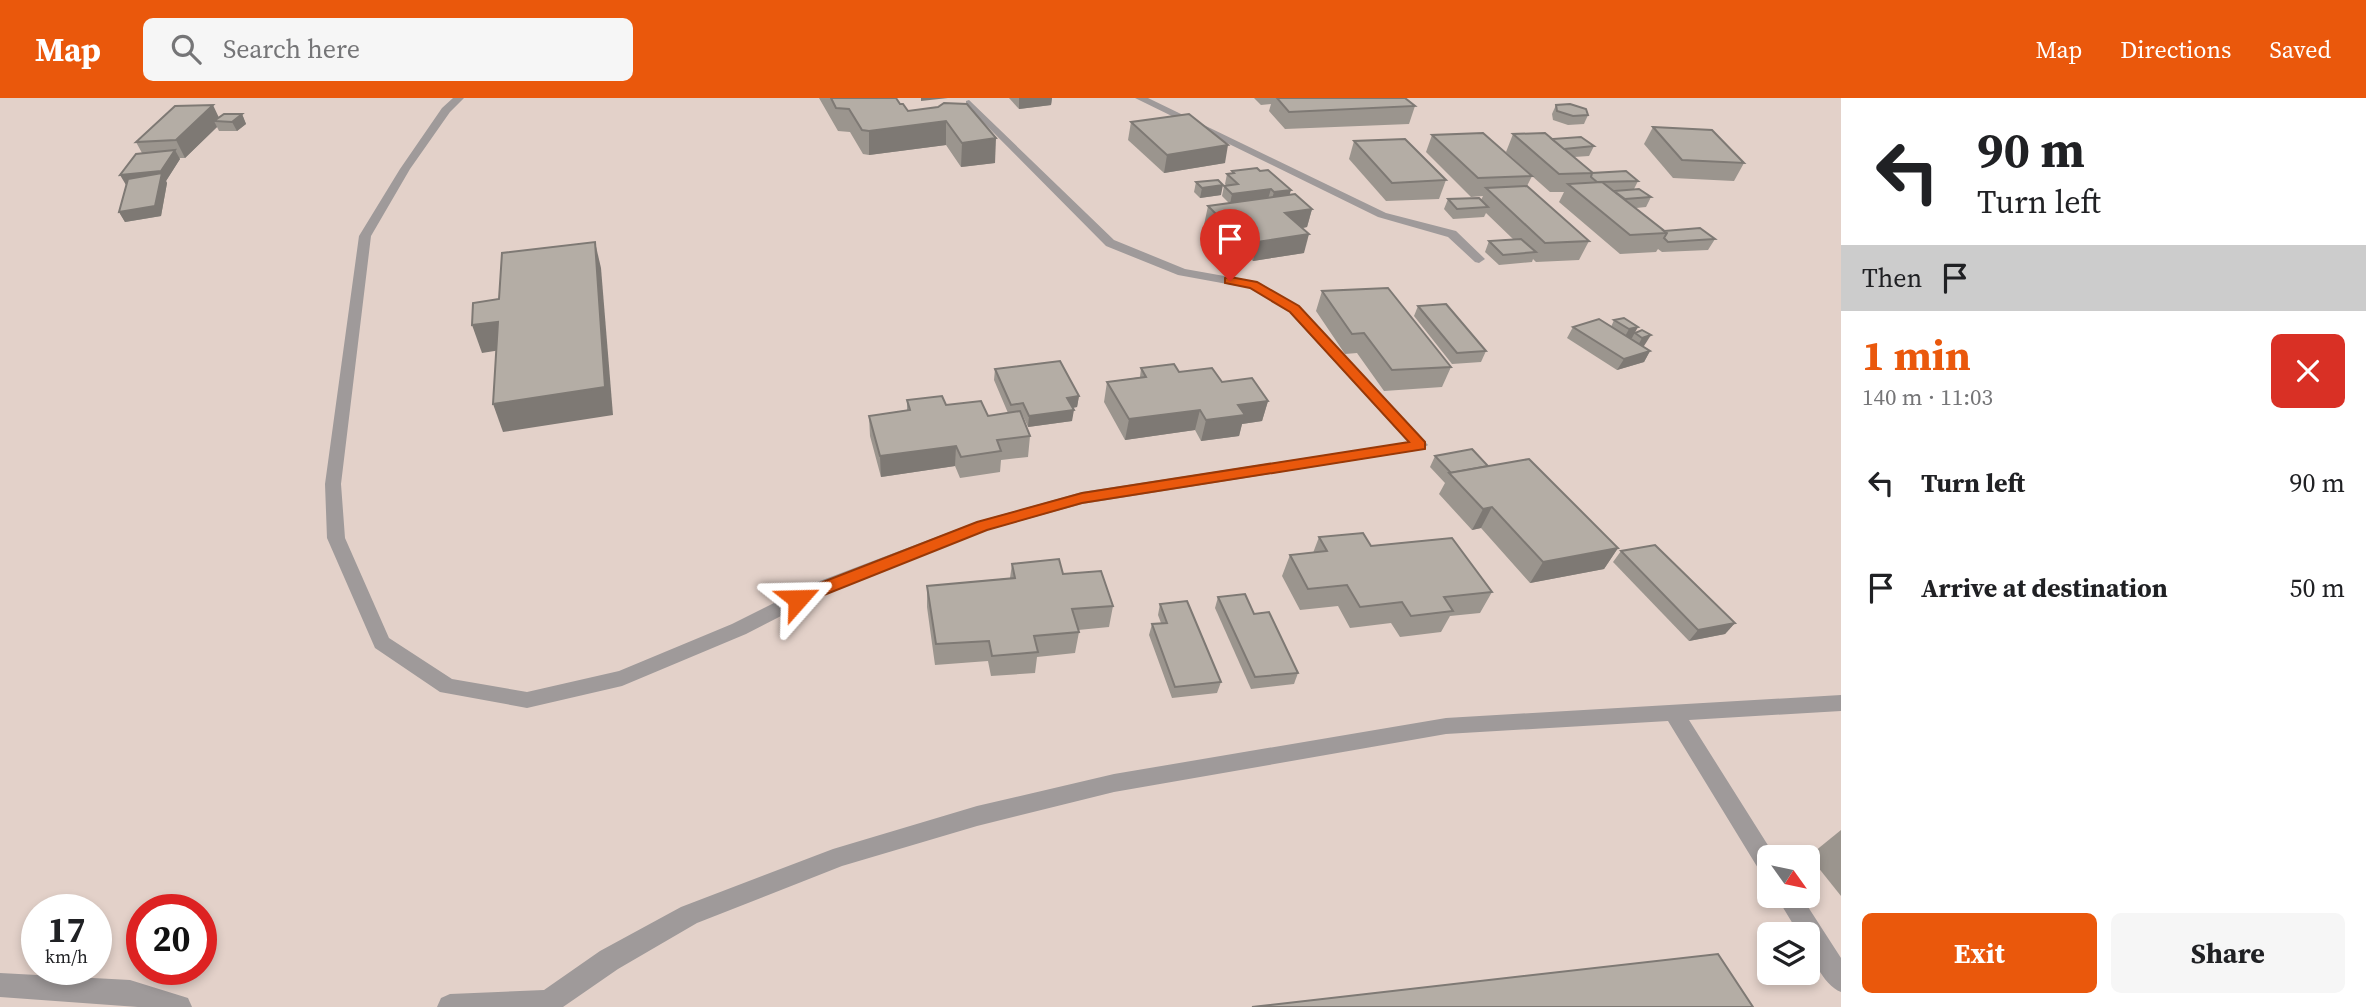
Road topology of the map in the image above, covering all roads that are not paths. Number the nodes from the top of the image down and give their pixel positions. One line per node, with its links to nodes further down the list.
1 (459, 98): 3 (street)
2 (1140, 98): 4 (street)
3 (969, 103)
4 (1479, 259)
5 (1841, 703): 6 (street)
6 (1674, 714): 7 (street); 11 (street)
7 (1757, 847)
8 (1796, 908): 9 (street)
9 (1841, 980)
10 (0, 985): 12 (street)
11 (544, 1005): 13 (street)
12 (179, 1007)
13 (450, 1007)

